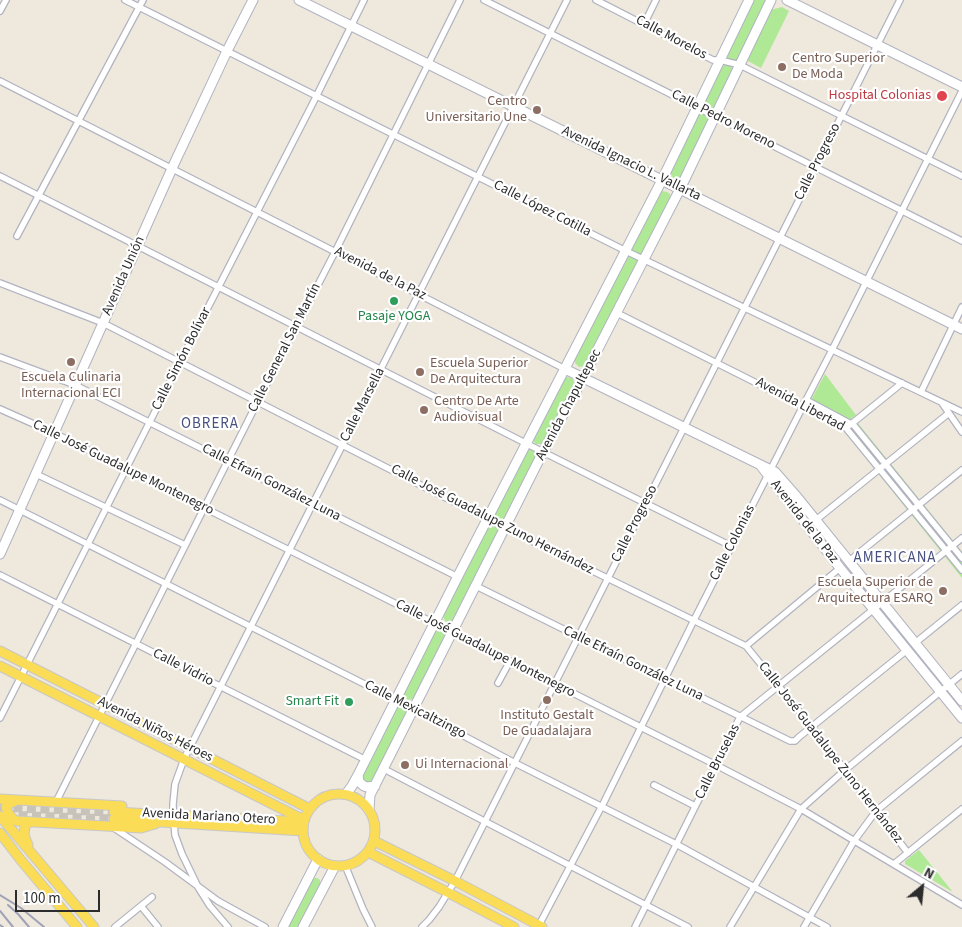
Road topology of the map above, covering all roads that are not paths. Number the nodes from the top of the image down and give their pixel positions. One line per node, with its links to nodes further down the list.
1 (6, 0): 17 (street)
2 (124, 0): 16 (street, Calle López Cotilla)
3 (143, 0): 16 (street)
4 (253, 0): 22 (street, Avenida Unión)
5 (299, 0): 19 (street, Avenida Ignacio L. Vallarta)
6 (364, 0): 19 (street, Calle Simón Bolívar)
7 (460, 0): 24 (street, Calle General San Martín)
8 (484, 0): 20 (street, Calle Pedro Moreno)
9 (567, 0): 20 (street, Calle Marsella)
10 (596, 0): 18 (street, Calle Morelos)
11 (656, 0): 18 (street)
12 (749, 0): 23 (street, Avenida Chapultepec)
13 (771, 0): 25 (street, Avenida Chapultepec)
14 (787, 0): 21 (street)
15 (900, 0): 21 (street, Calle Progreso)
16 (139, 7): 22 (street, Calle López Cotilla); 34 (street)
17 (0, 11)
18 (644, 24): 23 (street, Calle Morelos)
19 (350, 26): 24 (street, Avenida Ignacio L. Vallarta); 29 (street, Calle Simón Bolívar)
20 (551, 33): 30 (street, Calle Marsella); 31 (street, Calle Pedro Moreno)
21 (877, 45): 27 (street); 33 (street, Calle Progreso)
22 (227, 51): 29 (street, Calle López Cotilla); 38 (street, Avenida Unión)
23 (720, 60): 25 (street, Calle Morelos); 31 (street, Avenida Chapultepec)
24 (428, 64): 30 (street, Avenida Ignacio L. Vallarta); 35 (street, Calle General San Martín)
25 (740, 65): 32 (street, Avenida Chapultepec); 33 (street, Calle Morelos)
26 (0, 80): 34 (street, Avenida de la Paz)
27 (962, 87)
28 (962, 91): 36 (street, Calle Colonias)
29 (316, 96): 35 (street, Calle López Cotilla); 46 (street, Calle Simón Bolívar)
30 (514, 107): 41 (street, Calle Marsella); 42 (street, Avenida Ignacio L. Vallarta)
31 (698, 108): 32 (street, Calle Pedro Moreno); 42 (street, Avenida Chapultepec)
32 (716, 116): 37 (street, Calle Pedro Moreno); 43 (street, Avenida Chapultepec)
33 (841, 116): 36 (street, Calle Morelos); 37 (street, Calle Progreso)
34 (78, 120): 38 (street, Avenida de la Paz); 44 (street)
35 (394, 134): 41 (street, Calle López Cotilla); 51 (street, Calle General San Martín)
36 (928, 159): 40 (street, Calle Morelos); 45 (street, Calle Colonias)
37 (815, 167): 45 (street, Calle Pedro Moreno); 48 (street, Calle Progreso)
38 (172, 168): 46 (street, Avenida de la Paz); 50 (street, Avenida Unión)
39 (0, 176): 44 (street)
40 (962, 176)
41 (478, 177): 52 (street, Calle López Cotilla); 57 (street, Calle Marsella)
42 (662, 180): 43 (street, Avenida Ignacio L. Vallarta); 52 (street, Avenida Chapultepec)
43 (680, 189): 48 (street, Avenida Ignacio L. Vallarta); 53 (street, Avenida Chapultepec)
44 (38, 195): 47 (street); 50 (street)
45 (902, 210): 49 (street, Calle Pedro Moreno); 54 (street, Calle Colonias)
46 (257, 211): 51 (street, Avenida de la Paz); 56 (street, Calle Simón Bolívar)
47 (16, 236)
48 (780, 238): 54 (street, Avenida Ignacio L. Vallarta); 58 (street, Calle Progreso)
49 (962, 240)
50 (138, 246): 56 (street); 61 (street, Avenida Unión)
51 (335, 251): 57 (street, Avenida de la Paz); 63 (street, Calle General San Martín)
52 (626, 251): 53 (street, Calle López Cotilla); 70 (street, Avenida Chapultepec)
53 (644, 259): 58 (street, Calle López Cotilla); 60 (street, Avenida Chapultepec)
54 (866, 281): 62 (street, Avenida Ignacio L. Vallarta); 65 (street, Calle Colonias)
55 (0, 283): 61 (street, Calle José Guadalupe Zuno Hernández)
56 (218, 287): 63 (street); 67 (street, Calle Simón Bolívar)
57 (419, 294): 69 (street, Calle Marsella); 70 (street, Avenida de la Paz)
58 (745, 307): 65 (street, Calle López Cotilla); 68 (street, Calle Progreso)
59 (962, 307): 62 (street)
60 (617, 313): 68 (street, Avenida Libertad); 71 (street, Avenida Chapultepec)
61 (103, 323): 67 (street, Calle José Guadalupe Zuno Hernández); 73 (street, Avenida Unión)
62 (953, 325): 64 (street, Avenida Ignacio L. Vallarta); 74 (street)
63 (296, 326): 69 (street); 75 (street, Calle General San Martín)
64 (962, 329)
65 (832, 350): 72 (street, Calle López Cotilla); 77 (street, Calle Colonias)
66 (0, 356): 73 (street, Calle Efraín González Luna)
67 (180, 362): 75 (street, Calle José Guadalupe Zuno Hernández); 81 (street, Calle Simón Bolívar)
68 (717, 362): 77 (street, Avenida Libertad); 83 (street, Calle Progreso)
69 (381, 369): 86 (street); 87 (street, Calle Marsella)
70 (565, 369): 71 (street, Avenida de la Paz); 86 (street, Avenida Chapultepec)
71 (583, 378): 83 (street, Avenida de la Paz); 88 (street, Avenida Chapultepec)
72 (902, 383): 74 (street, Calle López Cotilla); 82 (street)
73 (75, 385): 81 (street, Calle Efraín González Luna); 85 (street, Avenida Unión)
74 (921, 392): 76 (street, Calle López Cotilla)
75 (258, 401): 87 (street, Calle José Guadalupe Zuno Hernández); 89 (street, Calle General San Martín)
76 (940, 401): 79 (street, Calle López Cotilla); 80 (street)
77 (804, 403): 82 (street, Avenida Libertad); 94 (street, Calle Colonias)
78 (0, 409): 85 (street, Calle José Guadalupe Montenegro)
79 (962, 412)
80 (948, 413): 84 (street); 90 (street)
81 (150, 422): 89 (street, Calle Efraín González Luna); 92 (street, Calle Simón Bolívar)
82 (850, 425): 90 (street, Avenida Libertad); 91 (street, Avenida Libertad)
83 (684, 428): 94 (street, Avenida de la Paz); 97 (street, Calle Progreso)
84 (962, 432)
85 (54, 434): 92 (street, Calle José Guadalupe Montenegro); 95 (street, Avenida Unión)
86 (527, 443): 88 (street); 104 (street, Avenida Chapultepec)
87 (343, 445): 98 (street, Calle Marsella); 104 (street, Calle José Guadalupe Zuno Hernández)
88 (544, 452): 97 (street); 106 (street, Avenida Chapultepec)
89 (227, 461): 98 (street, Calle Efraín González Luna); 101 (street, Calle General San Martín)
90 (886, 464): 91 (street); 99 (street, Avenida Libertad)
91 (880, 468): 103 (street, Avenida Libertad); 105 (street)
92 (126, 469): 100 (street, Calle Simón Bolívar); 101 (street, Calle José Guadalupe Montenegro)
93 (962, 470): 99 (street)
94 (769, 472): 105 (street, Avenida de la Paz); 110 (street, Calle Colonias); 117 (street, Avenida de la Paz)
95 (36, 474): 100 (street); 102 (street, Avenida Unión)
96 (0, 500): 102 (street, Calle Mexicaltzingo)
97 (646, 503): 110 (street); 121 (street, Calle Progreso)
98 (313, 504): 112 (street, Calle Marsella); 120 (street, Calle Efraín González Luna)
99 (919, 505): 103 (street); 111 (street, Avenida Libertad)
100 (106, 508): 108 (street, Calle Simón Bolívar); 109 (street)
101 (204, 508): 109 (street, Calle General San Martín); 112 (street, Calle José Guadalupe Montenegro)
102 (20, 510): 108 (street, Calle Mexicaltzingo); 114 (street, Avenida Unión)
103 (913, 510): 113 (street, Avenida Libertad); 116 (street)
104 (488, 519): 106 (street, Calle José Guadalupe Zuno Hernández); 120 (street, Avenida Chapultepec)
105 (816, 520): 116 (street, Avenida de la Paz)
106 (505, 528): 121 (street, Calle José Guadalupe Zuno Hernández); 123 (street, Avenida Chapultepec)
107 (962, 538): 111 (street, Calle Bruselas)
108 (88, 544): 122 (street, Calle Mexicaltzingo); 125 (street, Calle Simón Bolívar)
109 (185, 545): 122 (street, Calle General San Martín)
110 (731, 546): 128 (street, Calle Colonias)
111 (952, 546): 113 (street, Calle Bruselas); 115 (street, Avenida Libertad)
112 (290, 550): 129 (street, Calle José Guadalupe Montenegro); 130 (street, Calle Marsella)
113 (946, 551): 118 (street, Avenida Libertad); 124 (street, Calle Bruselas)
114 (0, 554)
115 (962, 558)
116 (849, 561): 124 (street, Avenida de la Paz)
117 (840, 568): 127 (street, Avenida de la Paz); 135 (street)
118 (962, 570)
119 (0, 575): 125 (street, Calle Vidrio)
120 (458, 576): 129 (street, Avenida Chapultepec)
121 (608, 578): 128 (street, Calle José Guadalupe Zuno Hernández); 132 (street, Calle Progreso)
122 (166, 583): 130 (street, Calle Mexicaltzingo); 134 (street, Calle General San Martín)
123 (476, 586): 131 (street, Avenida Chapultepec); 132 (street, Calle Efraín González Luna)
124 (882, 602): 127 (street, Calle Bruselas); 133 (street, Avenida de la Paz)
125 (58, 604): 134 (street, Calle Vidrio); 139 (street, Calle Simón Bolívar)
126 (962, 605): 133 (street)
127 (874, 610): 136 (street, Avenida de la Paz); 148 (street, Calle Bruselas)
128 (694, 620): 135 (street, Calle José Guadalupe Zuno Hernández); 143 (street, Calle Colonias)
129 (435, 623): 131 (street, Calle José Guadalupe Montenegro); 150 (street, Avenida Chapultepec)
130 (251, 626): 147 (street, Calle Marsella); 150 (street, Calle Mexicaltzingo)
131 (453, 632): 138 (street, Calle José Guadalupe Montenegro); 153 (street, Avenida Chapultepec)
132 (578, 637): 143 (street, Calle Efraín González Luna); 145 (street, Calle Progreso)
133 (915, 643): 146 (street, Avenida de la Paz)
134 (136, 644): 147 (street, Calle Vidrio); 152 (street, Calle General San Martín)
135 (746, 646): 148 (street, Calle José Guadalupe Zuno Hernández)
136 (906, 650): 149 (street, Avenida de la Paz); 159 (street)
137 (0, 651): 139 (main road, Avenida Niños Héroes)
138 (510, 661): 144 (street); 145 (street, Calle José Guadalupe Montenegro)
139 (27, 664): 142 (street, Calle Simón Bolívar); 152 (main road, Avenida Niños Héroes)
140 (0, 666): 142 (main road, Avenida Niños Héroes)
141 (962, 674): 146 (street)
142 (21, 677): 154 (main road, Avenida Niños Héroes); 156 (street, Calle Simón Bolívar)
143 (665, 679): 155 (street, Calle Efraín González Luna); 158 (street, Calle Colonias)
144 (498, 683)
145 (555, 684): 158 (street, Calle José Guadalupe Montenegro); 164 (street, Calle Progreso)
146 (949, 685): 149 (street); 151 (street, Avenida de la Paz)
147 (220, 686): 161 (street, Calle Marsella); 163 (street, Calle Vidrio)
148 (779, 686): 155 (street, Calle Bruselas); 159 (street, Calle José Guadalupe Zuno Hernández)
149 (940, 692): 157 (street, Avenida de la Paz); 167 (street)
150 (396, 700): 153 (street, Calle Mexicaltzingo); 163 (street, Avenida Chapultepec)
151 (962, 701)
152 (105, 704): 154 (street, Calle General San Martín); 161 (main road, Avenida Niños Héroes)
153 (414, 709): 164 (street, Calle Mexicaltzingo); 166 (street, Avenida Chapultepec)
154 (99, 716): 162 (main road, Avenida Niños Héroes); 174 (street, Calle General San Martín)
155 (740, 717): 159 (street, Calle Efraín González Luna); 165 (street, Calle Bruselas)
156 (0, 718)
157 (962, 718)
158 (641, 727): 165 (street, Calle José Guadalupe Montenegro); 176 (street, Calle Colonias)
159 (812, 727): 167 (street, Calle José Guadalupe Zuno Hernández)
160 (962, 741): 181 (street)
161 (190, 747): 162 (street, Calle Marsella); 177 (main road, Avenida Niños Héroes)
162 (184, 759): 184 (street, Calle Marsella); 189 (main road, Avenida Niños Héroes)
163 (366, 760): 168 (street, Avenida Chapultepec)
164 (515, 762): 176 (street, Calle Mexicaltzingo); 187 (street, Calle Progreso)
165 (716, 765): 175 (street, Calle Bruselas); 178 (street, Calle José Guadalupe Montenegro)
166 (384, 769): 170 (street, Avenida Chapultepec); 187 (street)
167 (845, 770): 178 (street); 181 (street, Calle José Guadalupe Zuno Hernández)
168 (358, 775): 170 (street); 171 (street, Avenida Chapultepec)
169 (654, 785): 175 (street)
170 (375, 786): 180 (street, Avenida Chapultepec)
171 (346, 794): 177 (main road); 180 (main road)
172 (0, 800): 173 (main road)
173 (17, 800): 174 (main road); 188 (main road)
174 (56, 802): 183 (main road)
175 (695, 806): 195 (street, Calle Bruselas)
176 (602, 807): 195 (street, Calle Mexicaltzingo); 204 (street, Calle Colonias)
177 (310, 808): 189 (main road)
178 (801, 809): 194 (street, Calle José Guadalupe Montenegro); 208 (street)
179 (962, 809): 197 (street)
180 (369, 810): 193 (main road)
181 (876, 811): 194 (street); 197 (street, Calle José Guadalupe Zuno Hernández)
182 (0, 816): 190 (main road)
183 (162, 818): 184 (main road, Avenida Mariano Otero); 185 (main road, Avenida Mariano Otero); 185 (main road)
184 (174, 818): 189 (main road, Avenida Mariano Otero); 209 (street, Calle Marsella)
185 (113, 819): 188 (main road); 209 (street)
186 (0, 822): 190 (main road)
187 (485, 822): 204 (street); 206 (street, Calle Progreso)
188 (28, 823): 200 (main road)
189 (304, 824): 198 (main road)
190 (12, 830): 200 (main road)
191 (0, 833): 199 (main road)
192 (0, 839): 199 (main road)
193 (374, 841): 196 (main road); 206 (main road)
194 (854, 841): 201 (street, Calle José Guadalupe Montenegro); 215 (street)
195 (676, 844): 208 (street, Calle Mexicaltzingo); 212 (street, Calle Bruselas)
196 (368, 852): 202 (main road); 210 (main road)
197 (908, 853): 201 (street)
198 (318, 858): 203 (main road); 205 (street)
199 (20, 859): 217 (main road)
200 (38, 860): 218 (main road)
201 (894, 864): 213 (street, Calle José Guadalupe Montenegro)
202 (345, 865): 203 (main road); 225 (street)
203 (335, 866): 207 (street)
204 (571, 866): 212 (street); 216 (street, Calle Colonias)
205 (308, 878): 207 (street); 223 (street)
206 (455, 881): 210 (street, Calle Progreso); 216 (main road)
207 (324, 886): 224 (street)
208 (754, 886): 215 (street, Calle Mexicaltzingo); 230 (street)
209 (198, 887): 221 (street); 222 (street, Calle Marsella)
210 (449, 893): 226 (street, Calle Progreso); 227 (main road)
211 (152, 897): 214 (street)
212 (646, 905): 228 (street, Calle Bruselas); 229 (street)
213 (962, 905)
214 (141, 906): 219 (street); 220 (street)
215 (810, 917): 231 (street); 232 (street, Calle Mexicaltzingo)
216 (540, 926)
217 (77, 927)
218 (94, 927)
219 (115, 927)
220 (158, 927)
221 (228, 927)
222 (265, 927)
223 (283, 927)
224 (303, 927)
225 (372, 927)
226 (422, 927)
227 (514, 927)
228 (634, 927)
229 (688, 927)
230 (730, 927)
231 (804, 927)
232 (827, 927)

